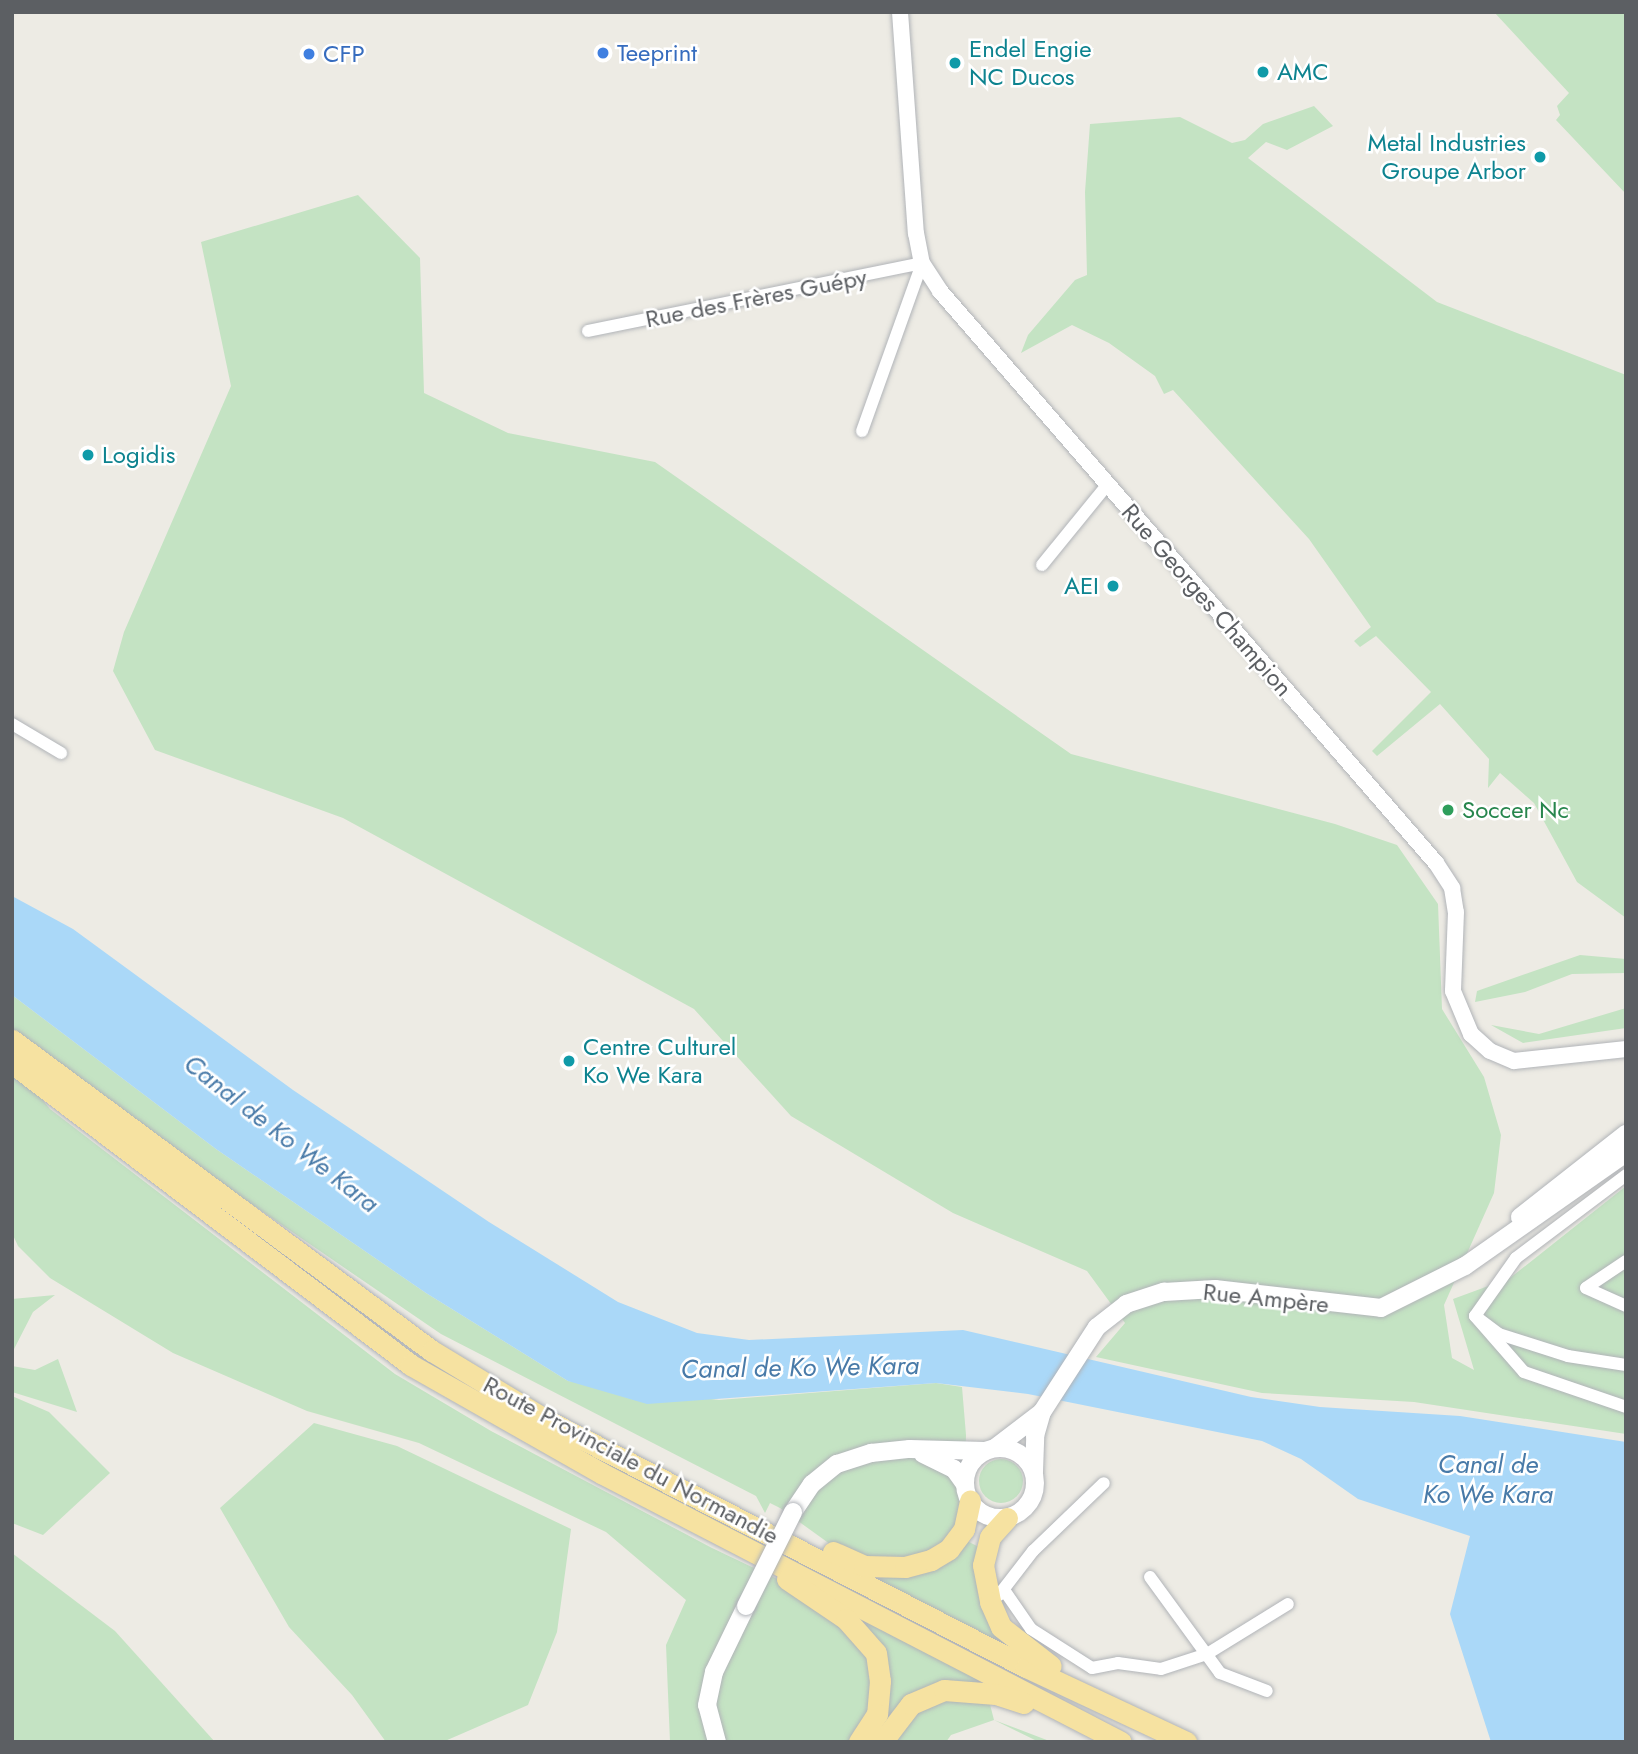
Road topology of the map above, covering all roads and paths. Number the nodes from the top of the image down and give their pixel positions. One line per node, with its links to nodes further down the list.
1 (900, 12): 2 (street, Rue Georges Champion)
2 (922, 263): 3 (street, Rue des Frères Guépy); 4 (street); 5 (street, Rue Georges Champion)
3 (589, 331)
4 (862, 430)
5 (1107, 485): 6 (street); 10 (street, Rue Georges Champion)
6 (1042, 565)
7 (12, 724): 8 (street)
8 (61, 753)
9 (12, 1040): 30 (highway, Route Provinciale du Normandie)
10 (1626, 1049)
11 (12, 1063): 31 (highway, Route Provinciale du Normandie)
12 (1626, 1134): 16 (main road, Rue Ampère)
13 (1626, 1150): 16 (main road, Rue Ampère)
14 (1626, 1175): 18 (street)
15 (1626, 1261): 17 (street)
16 (1465, 1266): 22 (main road, Rue Ampère)
17 (1626, 1306)
18 (1475, 1316): 20 (street); 23 (street)
19 (1626, 1358): 20 (street)
20 (1607, 1362): 21 (street)
21 (1626, 1365)
22 (1046, 1407): 25 (main road); 26 (main road)
23 (1626, 1407)
24 (910, 1449): 25 (main road); 28 (main road); 39 (main road, bridge)
25 (990, 1450): 26 (main road); 28 (main road)
26 (1034, 1472): 29 (main road)
27 (1104, 1483): 33 (street)
28 (968, 1492): 29 (main road); 30 (highway)
29 (1007, 1518): 33 (highway)
30 (744, 1521): 36 (highway, Route Provinciale du Normandie)
31 (737, 1542): 38 (highway, Route Provinciale du Normandie); 40 (highway)
32 (1150, 1577): 35 (street)
33 (997, 1596): 35 (street); 36 (highway)
34 (1288, 1604): 35 (street)
35 (1207, 1654): 37 (street)
36 (1080, 1688): 43 (highway, Route Provinciale du Normandie)
37 (1267, 1691)
38 (1089, 1726): 41 (highway); 42 (highway, Route Provinciale du Normandie)
39 (717, 1742)
40 (859, 1742)
41 (882, 1742)
42 (1121, 1742)
43 (1186, 1742)

